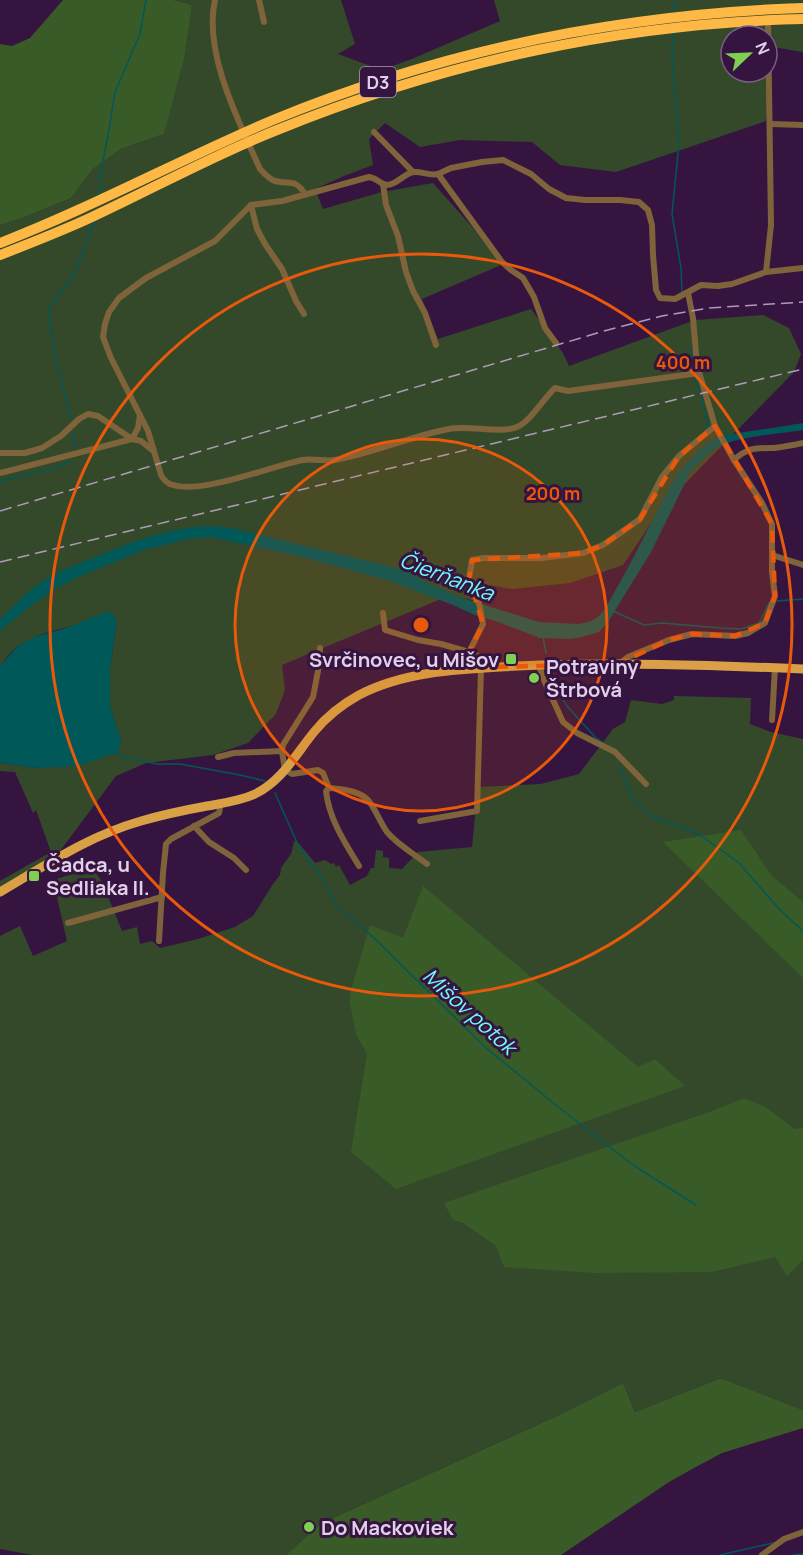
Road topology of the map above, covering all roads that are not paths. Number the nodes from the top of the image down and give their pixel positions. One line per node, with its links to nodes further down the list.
1 (215, 0): 15 (street)
2 (259, 0): 7 (street)
3 (769, 0): 8 (street)
4 (803, 8): 5 (highway, D3)
5 (779, 14): 6 (highway, D3); 13 (highway, D3)
6 (803, 19)
7 (264, 22)
8 (771, 124): 9 (street); 20 (street)
9 (803, 125)
10 (374, 132): 11 (street)
11 (413, 172): 12 (street); 14 (street)
12 (438, 174): 21 (street); 23 (street)
13 (157, 179): 17 (highway, D3); 18 (highway, D3)
14 (383, 184): 15 (street); 24 (street)
15 (305, 194): 16 (street)
16 (251, 205): 22 (street); 26 (street)
17 (0, 243)
18 (0, 255)
19 (803, 268): 20 (street)
20 (766, 272): 21 (street)
21 (688, 293): 25 (street)
22 (304, 314)
23 (556, 343)
24 (436, 345)
25 (699, 373): 27 (street); 31 (street)
26 (141, 414): 28 (street); 31 (street)
27 (715, 426): 32 (street); 38 (street)
28 (132, 439): 30 (street); 31 (street); 33 (street)
29 (803, 443): 32 (street)
30 (0, 453)
31 (154, 453)
32 (733, 458): 34 (street)
33 (0, 473)
34 (772, 555): 35 (street); 39 (street)
35 (803, 565)
36 (383, 613): 38 (street)
37 (320, 648): 46 (street)
38 (470, 652): 41 (street); 44 (street)
39 (618, 664): 40 (main road); 42 (main road)
40 (539, 665): 41 (main road); 49 (street)
41 (485, 668): 44 (main road); 52 (street)
42 (776, 668): 43 (main road); 45 (street)
43 (803, 669)
44 (451, 671): 48 (main road)
45 (772, 720)
46 (282, 751): 47 (street); 48 (street)
47 (218, 757)
48 (285, 770): 50 (street); 51 (main road)
49 (646, 784)
50 (329, 788): 54 (street); 55 (street)
51 (219, 804): 53 (street); 57 (main road)
52 (420, 821)
53 (194, 826): 56 (street); 58 (street)
54 (428, 864)
55 (359, 866)
56 (246, 870)
57 (0, 892)
58 (162, 897): 59 (street); 60 (street)
59 (68, 923)
60 (159, 941)
61 (803, 1532): 62 (street)
62 (762, 1555)

